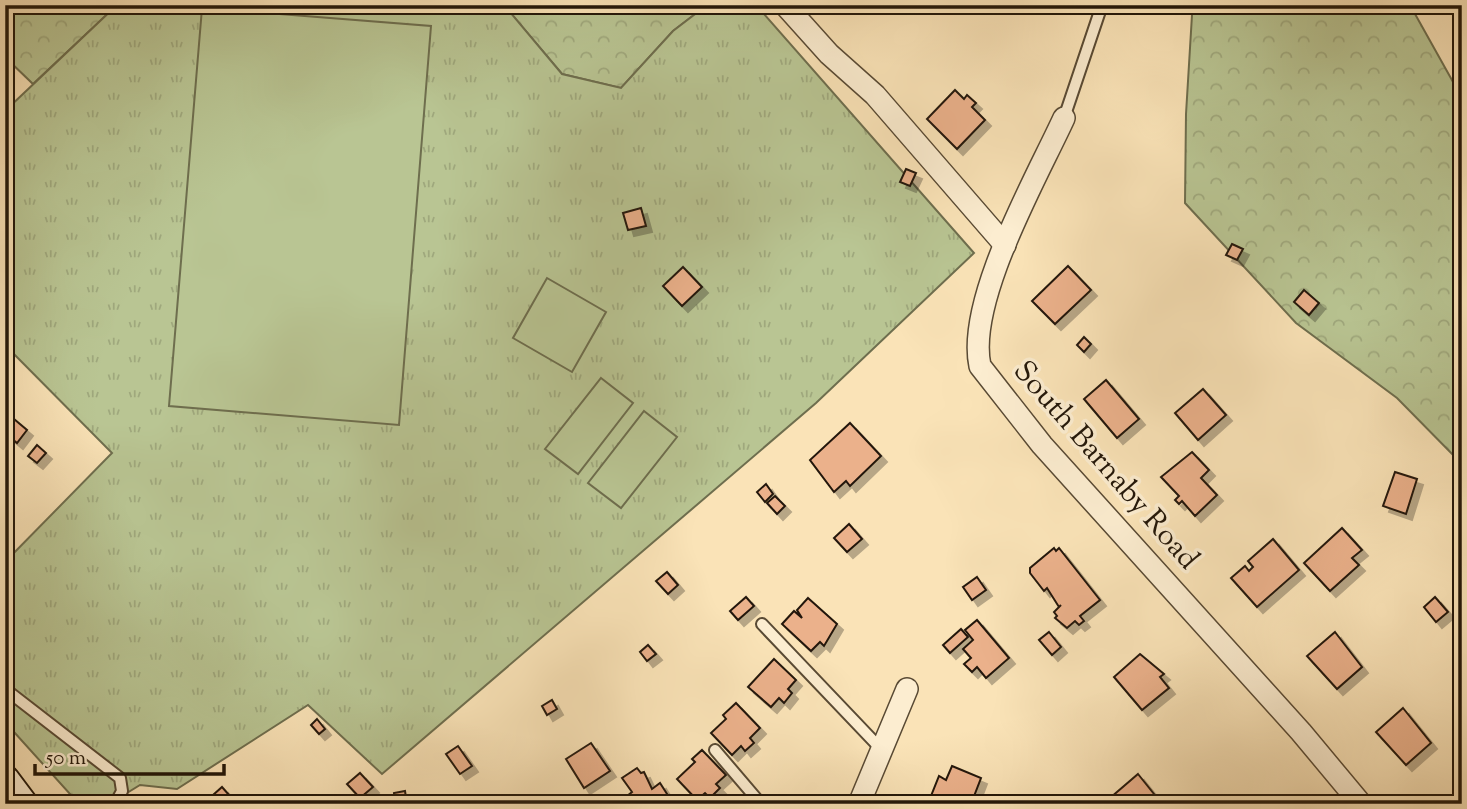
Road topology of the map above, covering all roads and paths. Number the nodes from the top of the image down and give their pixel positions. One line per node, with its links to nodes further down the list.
1 (785, 5): 4 (street)
2 (1102, 5): 3 (lane)
3 (1063, 118): 4 (street, South Barnaby Road)
4 (1005, 245): 15 (street, South Barnaby Road)
5 (762, 624): 9 (lane)
6 (5, 689): 12 (lane)
7 (907, 689): 9 (street)
8 (715, 750): 13 (lane)
9 (882, 750): 14 (street)
10 (5, 780): 11 (street)
11 (23, 804)
12 (115, 804)
13 (761, 804)
14 (859, 804)
15 (1361, 804)

